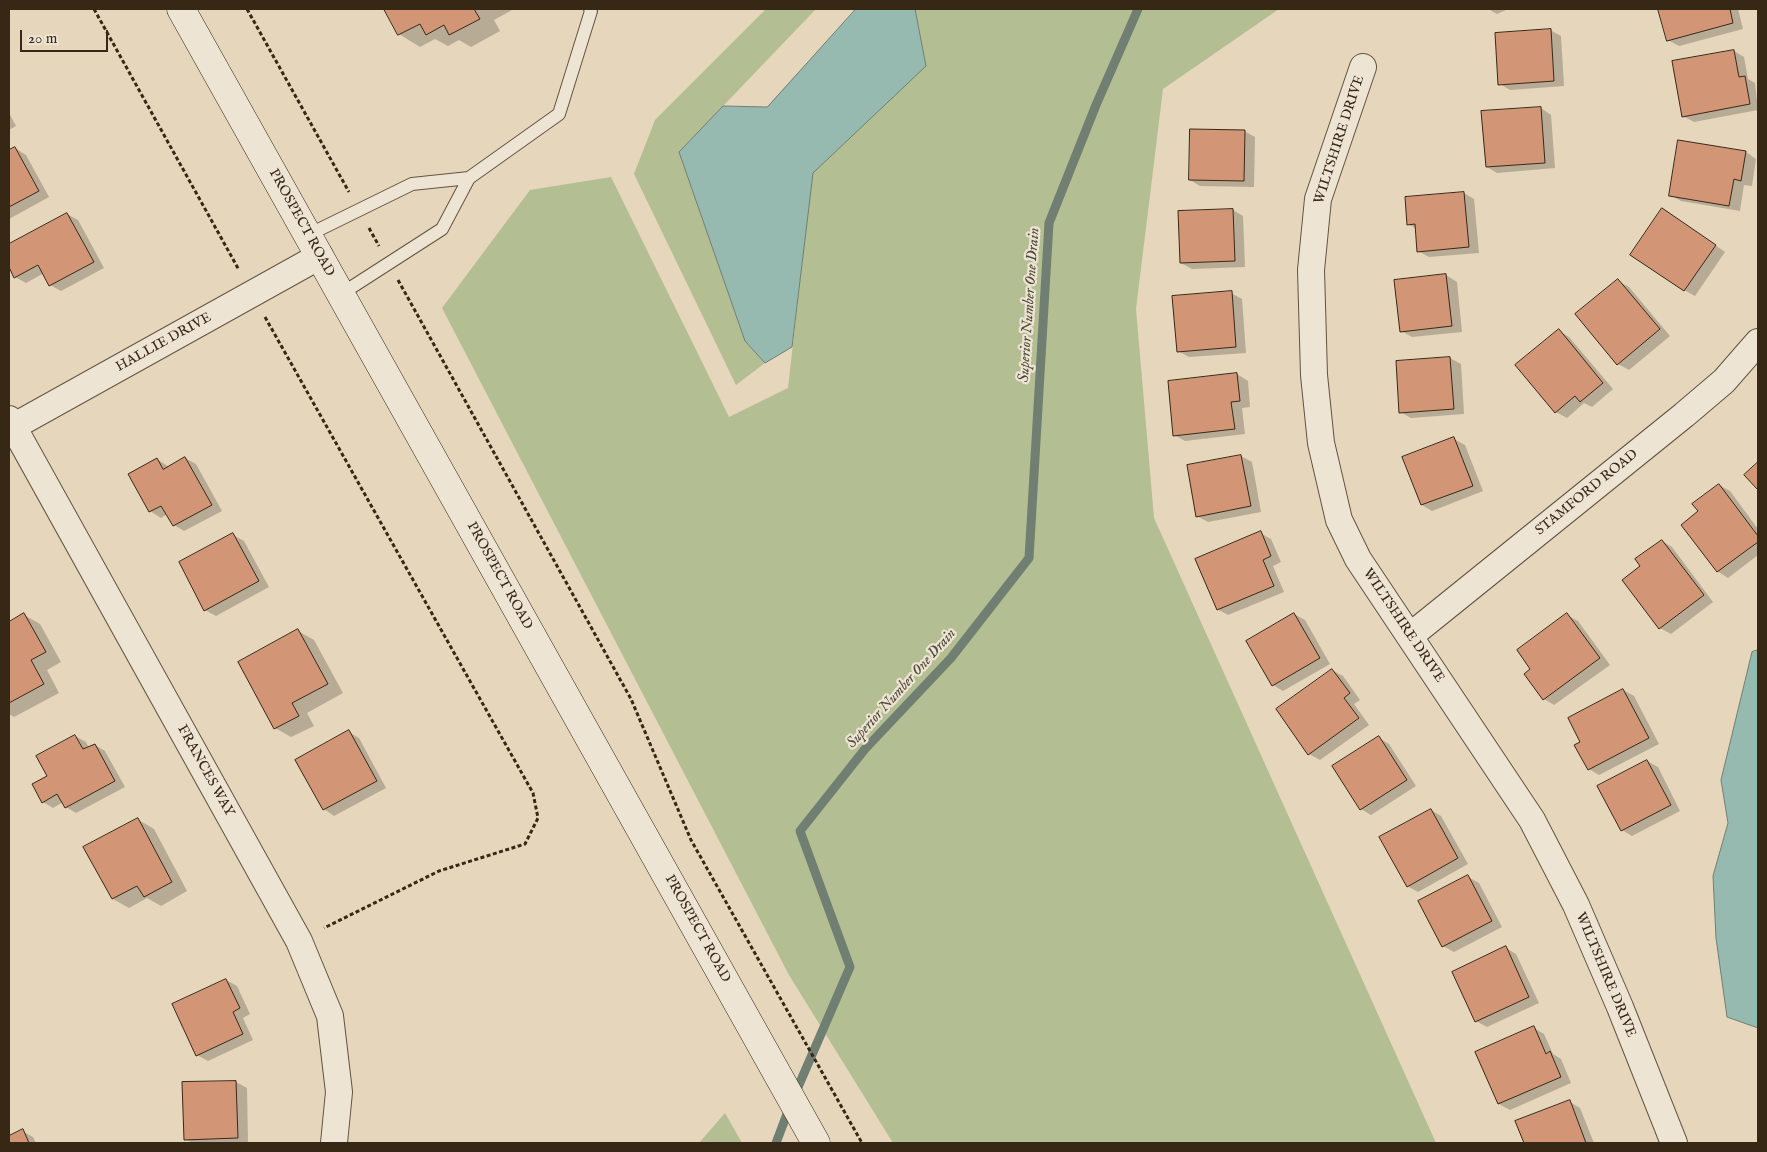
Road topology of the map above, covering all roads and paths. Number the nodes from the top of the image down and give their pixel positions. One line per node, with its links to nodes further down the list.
1 (94, 9): 10 (path)
2 (181, 9): 8 (main road, PROSPECT ROAD)
3 (247, 9): 7 (path)
4 (590, 9): 6 (lane)
5 (1363, 67): 14 (street, WILTSHIRE DRIVE)
6 (469, 178): 7 (lane); 9 (lane)
7 (359, 210): 8 (lane); 9 (path)
8 (314, 246): 10 (street, HALLIE DRIVE); 11 (main road, PROSPECT ROAD)
9 (389, 263): 11 (lane); 18 (path)
10 (252, 294): 13 (street, HALLIE DRIVE); 15 (path)
11 (341, 294): 17 (main road, PROSPECT ROAD)
12 (1758, 342): 14 (street, STAMFORD ROAD)
13 (10, 425): 15 (street, FRANCES WAY)
14 (1410, 636): 19 (street, WILTSHIRE DRIVE)
15 (300, 941): 16 (street, FRANCES WAY)
16 (334, 1143)
17 (816, 1143)
18 (862, 1143)
19 (1674, 1143)

